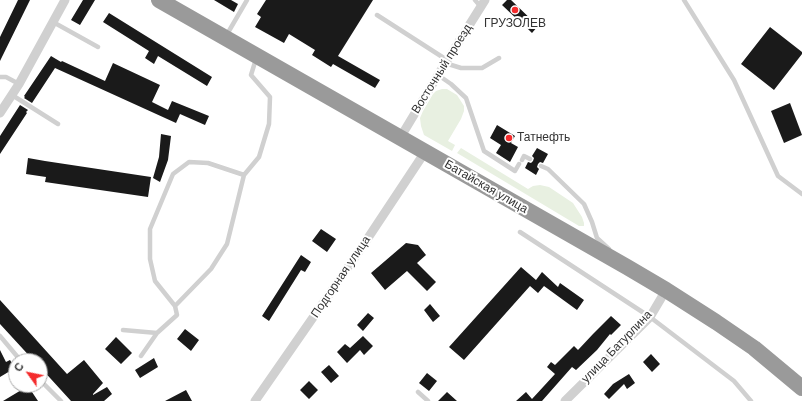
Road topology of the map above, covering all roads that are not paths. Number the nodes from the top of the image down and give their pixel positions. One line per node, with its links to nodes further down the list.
1 (65, 0): 7 (street)
2 (159, 0): 8 (highway, Батайская улица)
3 (247, 0): 8 (lane)
4 (684, 0): 26 (lane)
5 (480, 2): 12 (street, Восточный проезд)
6 (377, 15): 12 (lane)
7 (53, 22): 9 (lane); 15 (street)
8 (225, 38): 10 (highway, Батайская улица)
9 (98, 47)
10 (256, 55): 19 (highway, Батайская улица); 25 (lane)
11 (499, 58): 12 (lane)
12 (446, 62): 13 (street, Восточный проезд)
13 (438, 76): 19 (street, Восточный проезд); 23 (lane)
14 (0, 77): 15 (lane)
15 (19, 84): 16 (street)
16 (12, 95): 17 (street); 18 (lane)
17 (0, 113)
18 (58, 124)
19 (400, 138): 20 (highway, Батайская улица)
20 (425, 152): 28 (highway, Батайская улица); 41 (street, Подгорная улица)
21 (530, 159): 22 (lane)
22 (522, 160)
23 (519, 164)
24 (541, 166): 28 (lane)
25 (244, 175): 30 (lane); 30 (lane)
26 (802, 194)
27 (520, 232): 31 (lane)
28 (627, 267): 29 (highway, Батайская улица)
29 (666, 290): 31 (street, улица Батурлина); 38 (highway, Батайская улица)
30 (175, 306): 33 (lane)
31 (650, 317): 43 (street, улица Батурлина); 44 (lane)
32 (124, 330): 33 (lane)
33 (156, 333): 36 (lane)
34 (0, 336): 35 (lane)
35 (14, 353)
36 (141, 356)
37 (48, 388): 40 (lane)
38 (802, 388)
39 (418, 392): 42 (lane)
40 (61, 401)
41 (255, 401)
42 (428, 401)
43 (565, 401)
44 (751, 401)

